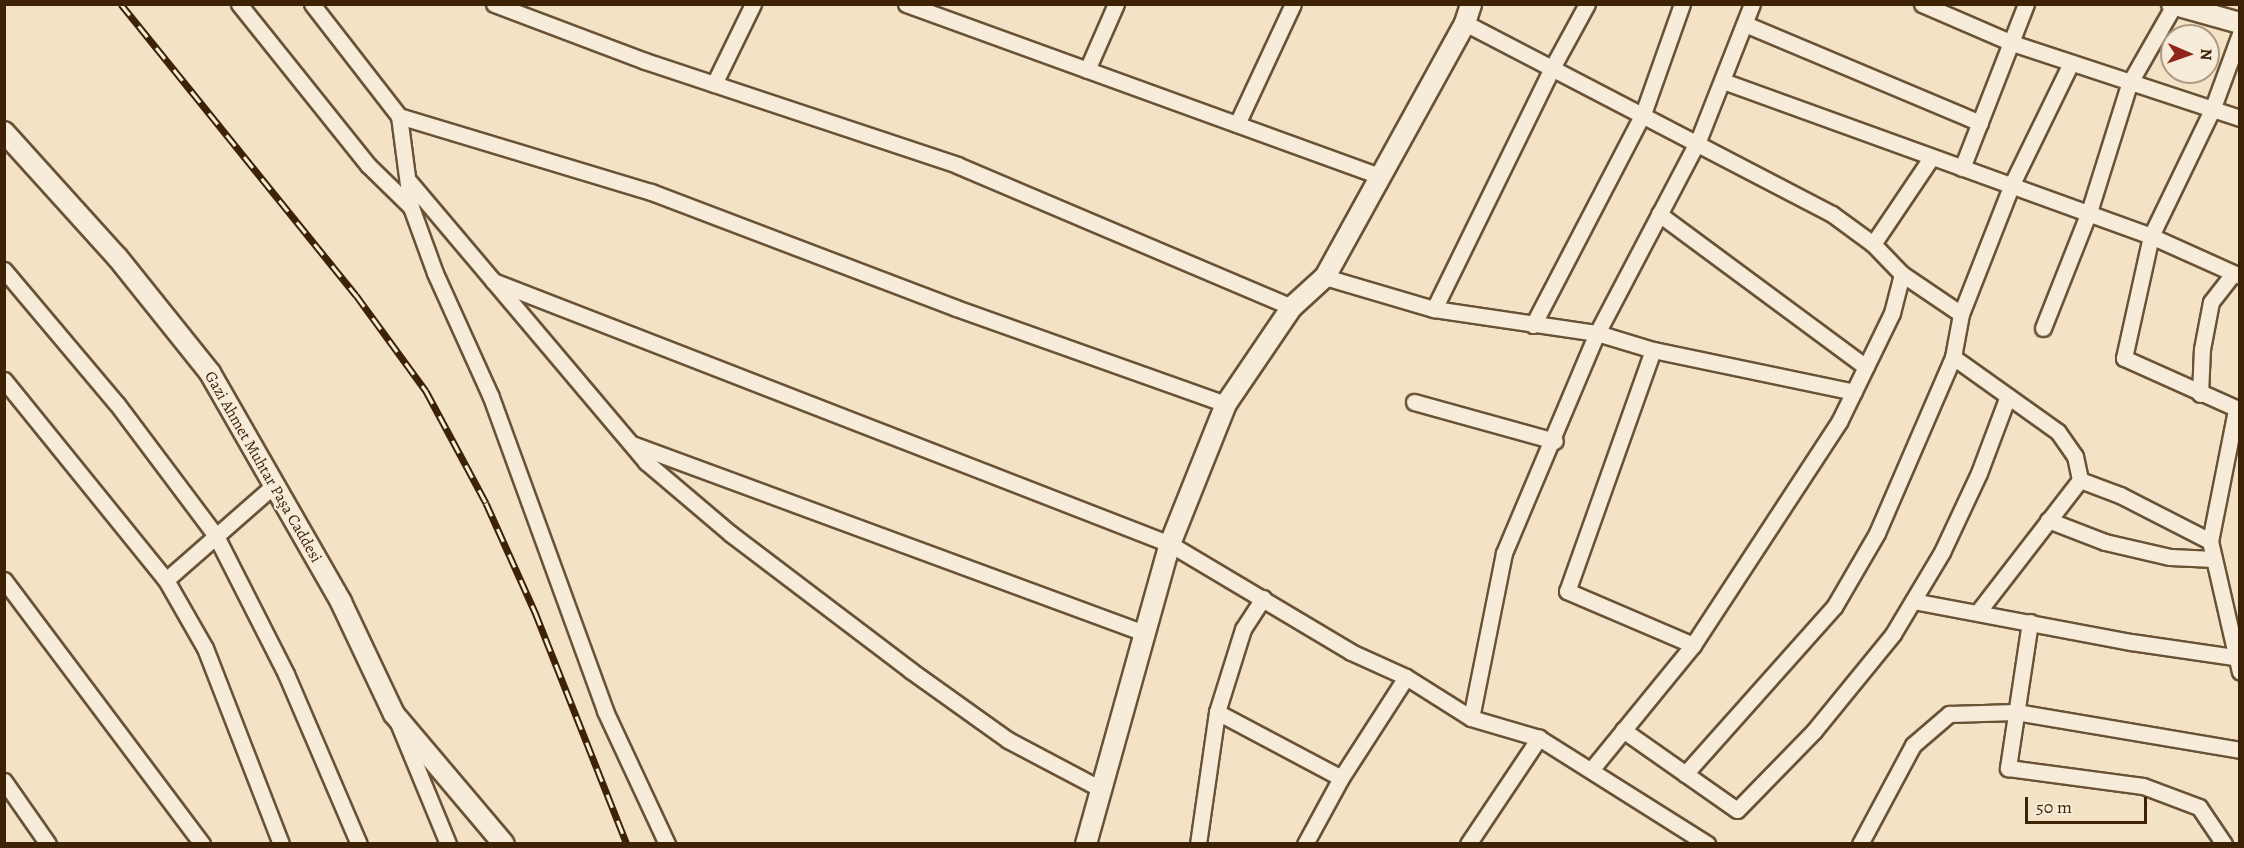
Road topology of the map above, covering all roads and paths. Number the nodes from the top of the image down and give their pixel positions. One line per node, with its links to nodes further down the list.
1 (239, 4): 40 (street)
2 (312, 4): 29 (street)
3 (494, 4): 25 (street)
4 (753, 4): 25 (street)
5 (1116, 4): 23 (street)
6 (1293, 4): 32 (street)
7 (1471, 4): 17 (street)
8 (1587, 4): 22 (street)
9 (1682, 4): 28 (street)
10 (1752, 4): 18 (street)
11 (1922, 4): 20 (street)
12 (2026, 4): 20 (street)
13 (2173, 5): 15 (street); 26 (street)
14 (917, 6): 23 (street)
15 (2218, 10): 16 (street)
16 (2240, 22)
17 (1465, 24): 22 (street); 37 (street)
18 (1745, 24): 24 (street); 31 (street)
19 (2240, 34): 27 (street)
20 (2013, 43): 21 (street); 31 (street)
21 (2071, 63): 26 (street); 39 (street)
22 (1552, 68): 28 (street); 51 (street)
23 (1088, 70): 32 (street)
24 (1723, 81): 34 (street); 35 (street)
25 (714, 84): 50 (street)
26 (2129, 84): 27 (street); 41 (street)
27 (2212, 110): 30 (street); 43 (street)
28 (1642, 114): 34 (street); 53 (street)
29 (399, 116): 38 (street); 64 (street)
30 (2240, 118)
31 (1980, 123): 36 (street)
32 (1237, 124): 37 (street)
33 (7, 141): 69 (street, Gazi Ahmet Muhtar Paşa Caddesi)
34 (1698, 141): 42 (street); 44 (street)
35 (1931, 158): 36 (street); 44 (street)
36 (1962, 168): 39 (street)
37 (1382, 177): 48 (street)
38 (408, 180): 40 (street); 49 (street)
39 (2012, 184): 41 (street); 52 (street)
40 (411, 207): 104 (street)
41 (2089, 212): 43 (street); 54 (street)
42 (1659, 214): 55 (street); 58 (street)
43 (2151, 236): 47 (street); 61 (street)
44 (1873, 244): 46 (street)
45 (4, 270): 71 (street)
46 (1902, 274): 52 (street); 58 (street)
47 (2236, 276): 61 (street)
48 (1325, 277): 50 (street); 51 (street)
49 (493, 281): 67 (street); 73 (street)
50 (1292, 307): 64 (street)
51 (1434, 309): 53 (street)
52 (1961, 314): 57 (street)
53 (1533, 325): 55 (street)
54 (2043, 328)
55 (1597, 333): 56 (street); 66 (street)
56 (1653, 350): 60 (street); 82 (street)
57 (1953, 357): 62 (street); 93 (street)
58 (1866, 367): 60 (street)
59 (4, 380): 76 (street)
60 (1854, 392): 82 (street)
61 (2200, 394): 65 (street)
62 (2008, 396): 68 (street); 78 (street)
63 (1414, 402): 66 (street)
64 (1226, 404): 73 (street)
65 (2238, 410): 72 (street)
66 (1555, 441): 88 (street)
67 (629, 443): 81 (street); 96 (street)
68 (2080, 480): 70 (street); 72 (street)
69 (274, 485): 71 (street); 87 (street, Gazi Ahmet Muhtar Paşa Caddesi)
70 (2048, 520): 74 (street); 79 (street)
71 (216, 536): 76 (street); 101 (street)
72 (2210, 541): 74 (street)
73 (1170, 544): 77 (street); 81 (street)
74 (2214, 560): 83 (street)
75 (4, 580): 99 (street)
76 (166, 580): 100 (street)
77 (1263, 598): 84 (street); 85 (street)
78 (1913, 601): 79 (street); 93 (street)
79 (1978, 612): 80 (street)
80 (2030, 622): 83 (street); 86 (street)
81 (1144, 633): 96 (street)
82 (1694, 645): 89 (street)
83 (2237, 664)
84 (1406, 677): 88 (street); 94 (street)
85 (1217, 712): 94 (street); 106 (street)
86 (2016, 712): 91 (street); 109 (street); 110 (street)
87 (394, 714): 102 (street); 103 (street, Gazi Ahmet Muhtar Paşa Caddesi)
88 (1471, 718): 90 (street)
89 (1623, 730): 92 (street); 93 (street)
90 (1539, 738): 92 (street); 108 (street)
91 (2240, 750)
92 (1592, 769): 97 (street)
93 (1685, 774)
94 (1341, 778): 107 (street)
95 (4, 781): 98 (street)
96 (1099, 788): 105 (street)
97 (1698, 841)
98 (48, 843)
99 (202, 843)
100 (281, 843)
101 (359, 843)
102 (448, 843)
103 (504, 843)
104 (667, 843)
105 (1086, 843)
106 (1198, 843)
107 (1305, 843)
108 (1468, 843)
109 (1860, 843)
110 (2224, 843)

